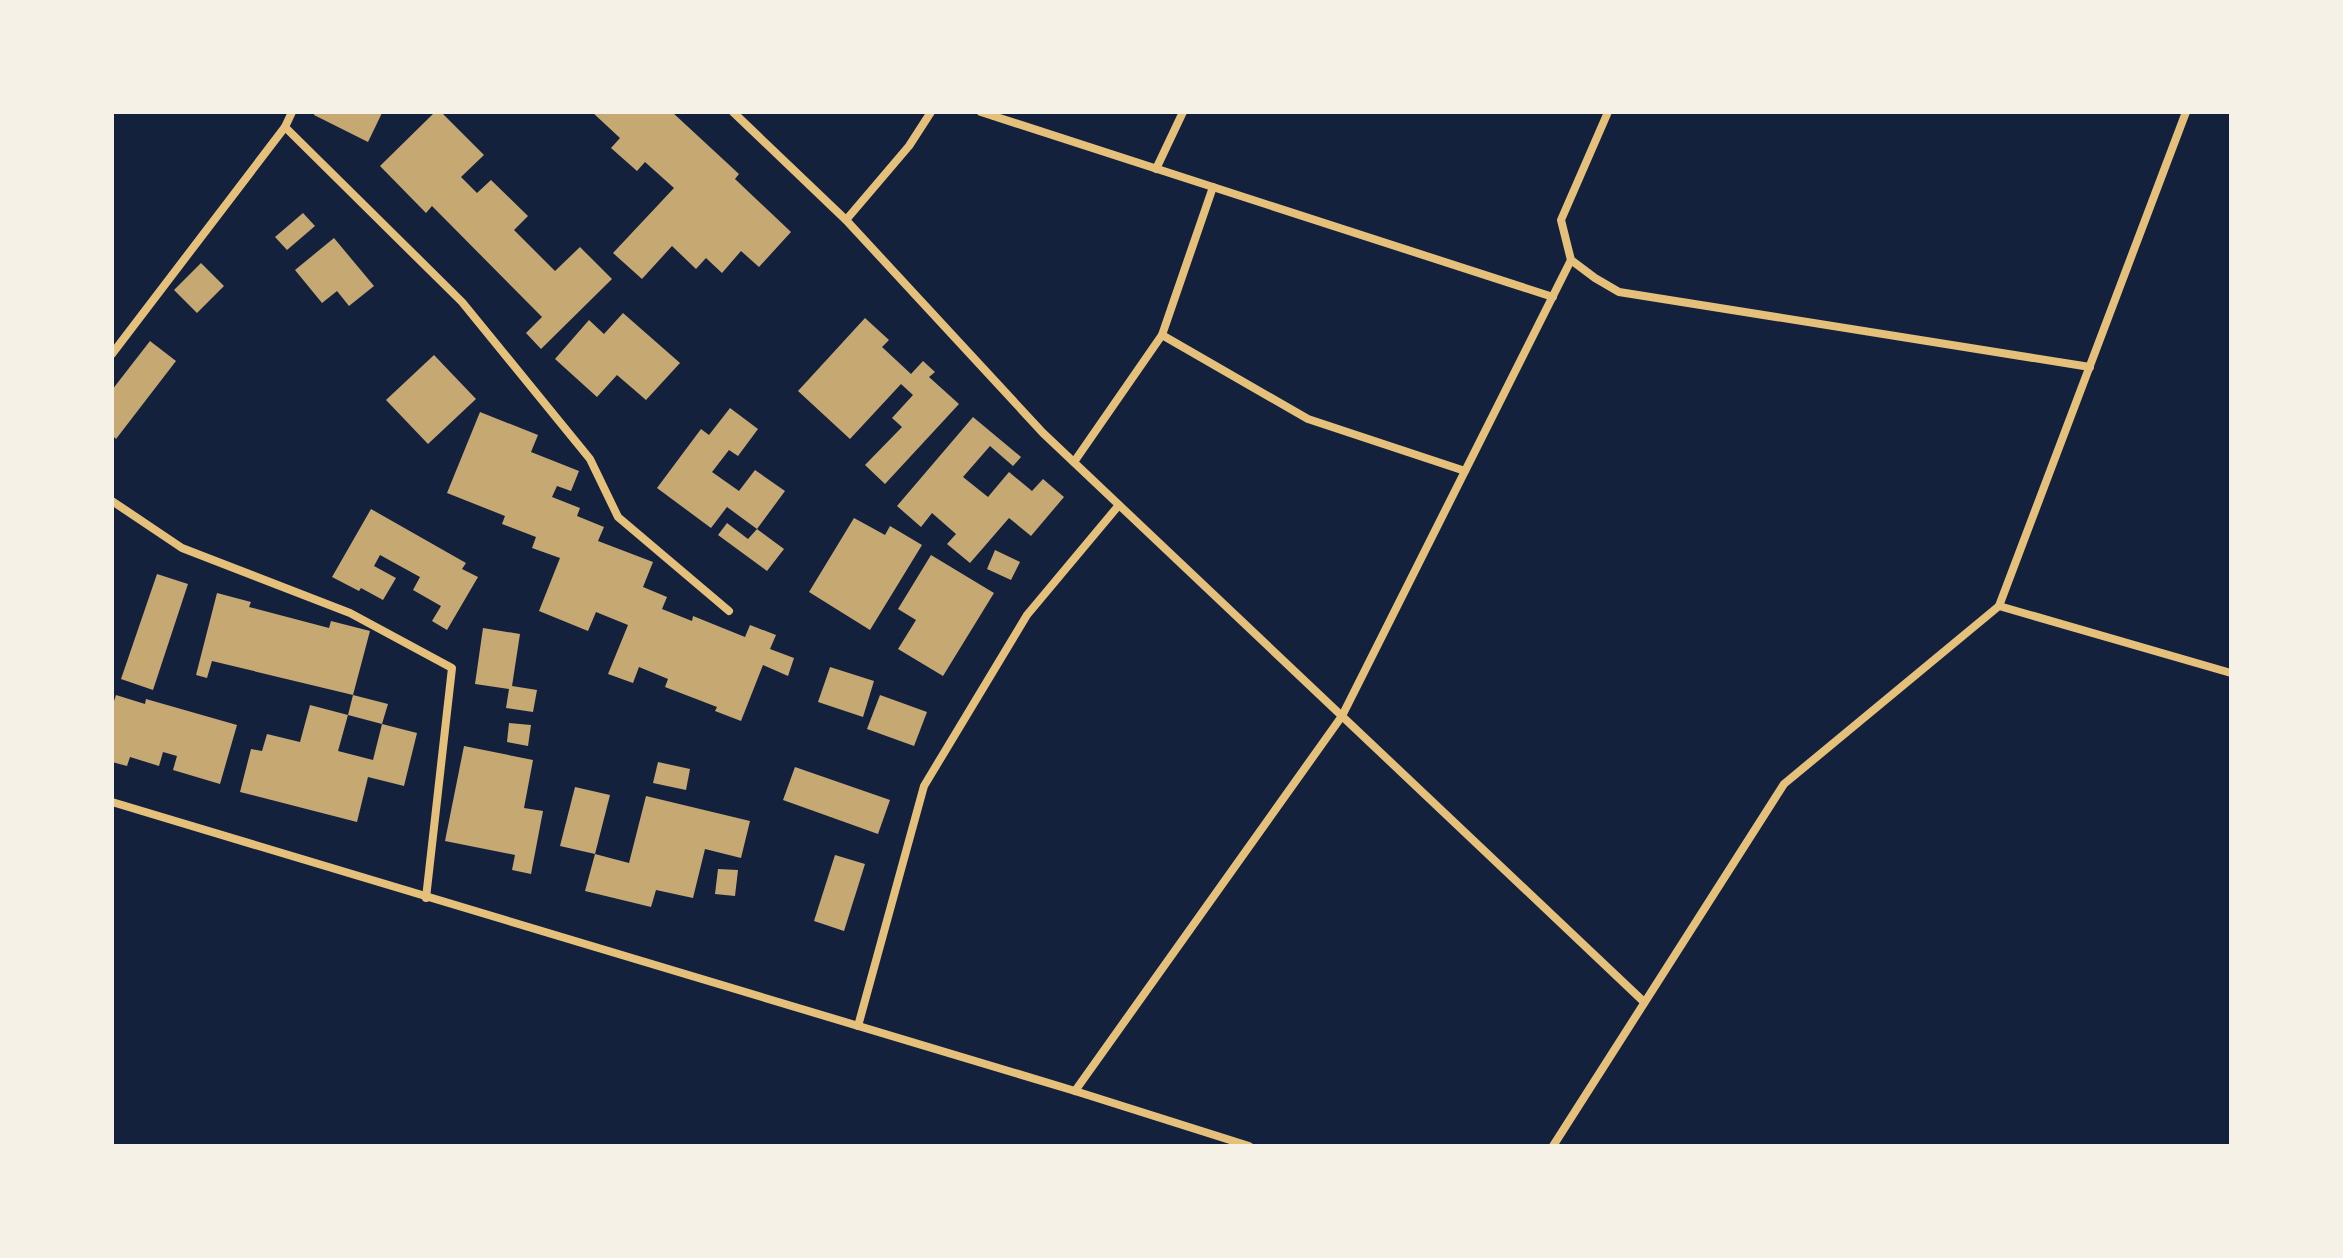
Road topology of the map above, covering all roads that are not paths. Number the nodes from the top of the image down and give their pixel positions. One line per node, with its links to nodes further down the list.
1 (292, 112): 8 (street)
2 (733, 112): 11 (street)
3 (931, 112): 11 (street)
4 (981, 112): 9 (street)
5 (1183, 112): 9 (street)
6 (1608, 112): 12 (street)
7 (2186, 112): 16 (street)
8 (285, 127): 15 (street); 22 (street)
9 (1156, 169): 10 (street)
10 (1213, 187): 13 (street); 14 (street)
11 (846, 220): 17 (street)
12 (1571, 260): 13 (street); 16 (street)
13 (1553, 297): 18 (street)
14 (1162, 335): 17 (street); 18 (street)
15 (112, 354)
16 (2090, 367): 21 (street)
17 (1074, 462): 20 (street)
18 (1465, 471): 24 (street)
19 (112, 501): 26 (street)
20 (1119, 505): 24 (street); 28 (street)
21 (1999, 606): 23 (street); 27 (street)
22 (729, 611)
23 (2231, 673)
24 (1342, 716): 27 (street); 29 (street)
25 (112, 802): 26 (street)
26 (426, 898): 28 (street)
27 (1643, 1001): 31 (street)
28 (858, 1026): 29 (street)
29 (1075, 1091): 30 (street)
30 (1249, 1146)
31 (1553, 1146)

